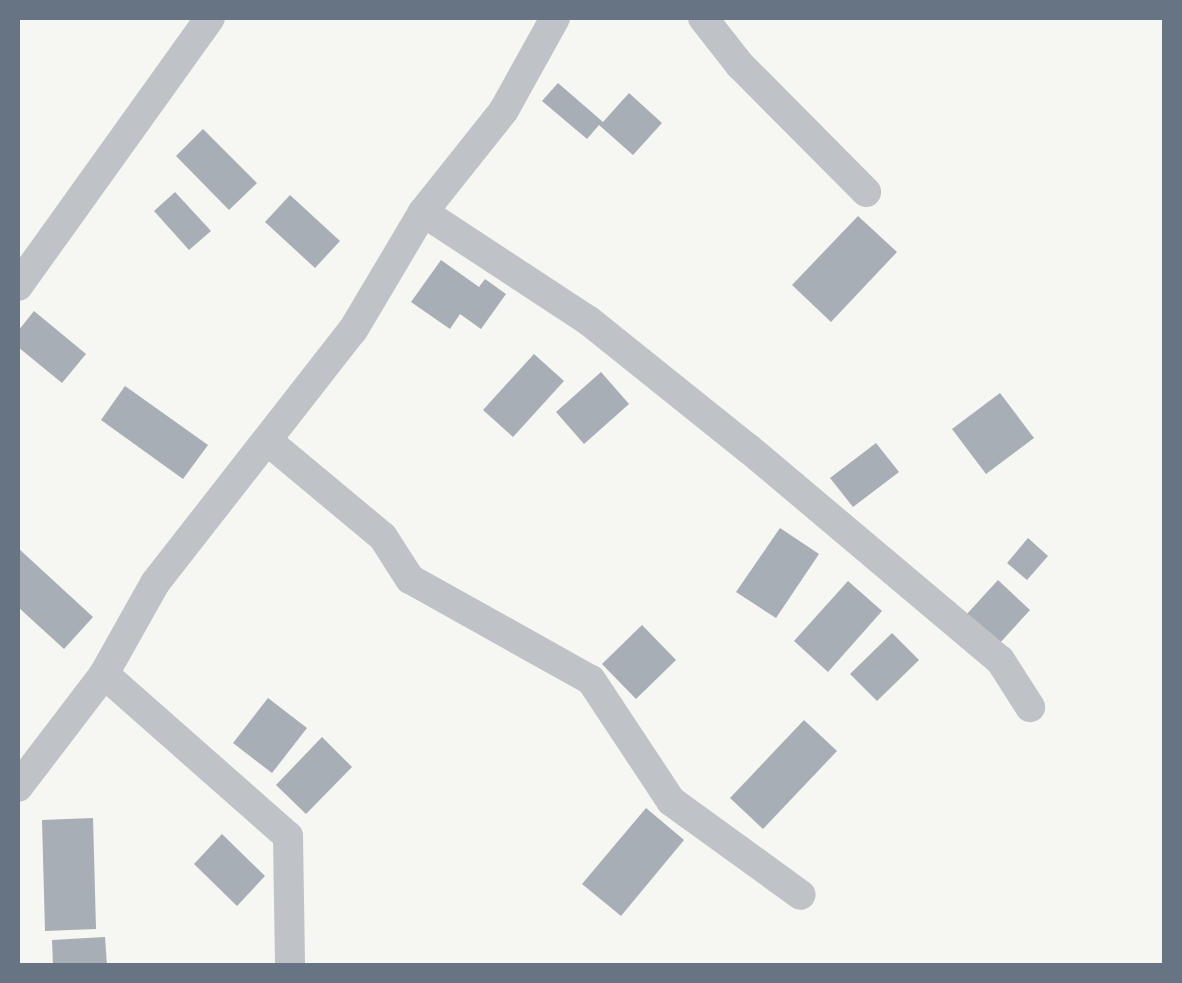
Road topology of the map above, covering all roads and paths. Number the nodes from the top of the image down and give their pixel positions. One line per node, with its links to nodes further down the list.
1 (210, 18): 6 (street)
2 (555, 18): 5 (street)
3 (703, 18): 4 (street)
4 (866, 192)
5 (423, 212): 7 (street); 9 (street)
6 (18, 286)
7 (270, 442): 8 (street); 11 (street)
8 (104, 674): 10 (street); 12 (street)
9 (1030, 707)
10 (18, 787)
11 (801, 896)
12 (290, 966)

